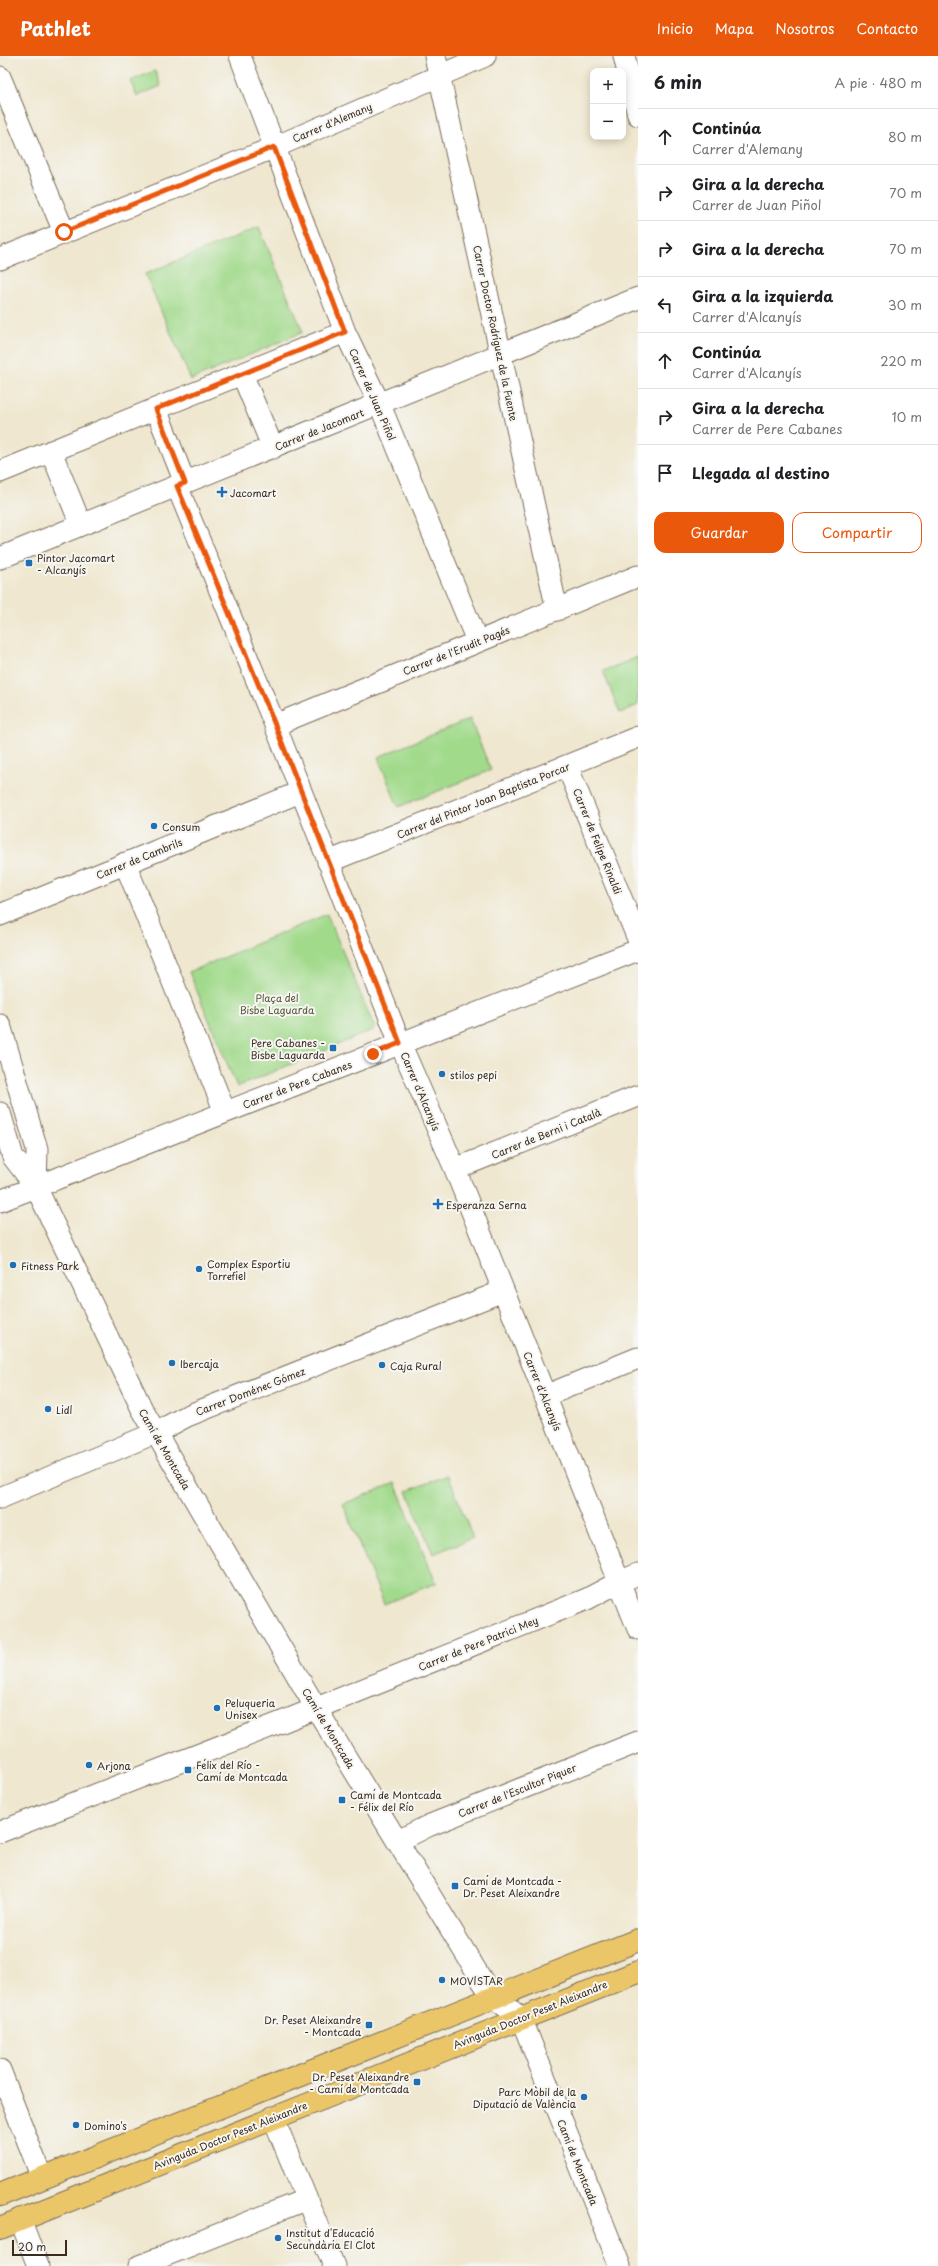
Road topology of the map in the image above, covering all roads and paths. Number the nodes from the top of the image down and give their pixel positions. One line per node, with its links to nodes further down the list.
1 (240, 56): 8 (street, Carrer de Juan Piñol)
2 (435, 56): 5 (street, Carrer Doctor Rodríguez de la Fuente)
3 (485, 56): 5 (street, Carrer d'Alemany)
4 (624, 56): 7 (street)
5 (440, 76): 8 (street, Carrer d'Alemany); 13 (street, Carrer Doctor Rodríguez de la Fuente)
6 (0, 77): 9 (street)
7 (638, 115)
8 (274, 147): 9 (street, Carrer d'Alemany); 12 (street, Carrer de Juan Piñol)
9 (64, 232): 10 (street, Carrer d'Alemany)
10 (0, 259)
11 (638, 298): 13 (street, Carrer de Jacomart)
12 (345, 332): 14 (street); 15 (street, Carrer de Juan Piñol)
13 (500, 354): 15 (street, Carrer de Jacomart); 24 (street, Carrer Doctor Rodríguez de la Fuente)
14 (242, 374): 16 (street); 17 (street)
15 (380, 405): 17 (street, Carrer de Jacomart); 25 (street, Carrer de Juan Piñol)
16 (156, 409): 18 (street); 20 (street, Carrer d'Alcanyís)
17 (273, 448): 20 (street, Carrer de Jacomart)
18 (51, 451): 19 (street); 21 (street)
19 (0, 472)
20 (181, 484): 21 (street, Carrer de Jacomart); 26 (street, Carrer d'Alcanyís)
21 (81, 525): 22 (street, Carrer de Jacomart)
22 (0, 558)
23 (638, 576): 24 (street, Carrer de l'Erudit Pagés)
24 (557, 610): 25 (street, Carrer de l'Erudit Pagés)
25 (478, 641): 26 (street, Carrer de l'Erudit Pagés)
26 (275, 725): 29 (street, Carrer d'Alcanyís)
27 (638, 737): 28 (street, Carrer del Pintor Joan Baptista Porcar)
28 (567, 766): 30 (street, Carrer del Pintor Joan Baptista Porcar); 33 (street, Carrer de Felipe Rinaldi)
29 (300, 792): 30 (street, Carrer d'Alcanyís); 31 (street, Carrer de Cambrils)
30 (328, 862): 36 (street, Carrer d'Alcanyís)
31 (125, 863): 32 (street, Carrer de Cambrils); 38 (street)
32 (0, 915)
33 (638, 939)
34 (638, 950): 36 (street, Carrer de Pere Cabanes)
35 (0, 1025): 41 (street, Camí de Montcada)
36 (400, 1043): 38 (street, Carrer de Pere Cabanes); 40 (street, Carrer d'Alcanyís)
37 (638, 1096): 40 (street, Carrer de Berni i Català)
38 (225, 1112): 41 (street, Carrer de Pere Cabanes)
39 (0, 1113): 41 (street, Camí de Montcada)
40 (455, 1169): 43 (street, Carrer d'Alcanyís)
41 (36, 1187): 42 (street, Carrer de Pere Cabanes); 46 (street, Camí de Montcada)
42 (0, 1201)
43 (503, 1291): 45 (street, Carrer d'Alcanyís); 46 (street, Carrer Doménec Gómez)
44 (638, 1358): 45 (street)
45 (545, 1396): 49 (street, Carrer d'Alcanyís)
46 (155, 1433): 47 (street, Carrer Doménec Gómez); 51 (street, Camí de Montcada)
47 (0, 1498)
48 (638, 1574): 49 (street, Carrer de Pere Patrici Mey)
49 (619, 1582): 50 (street, Carrer d'Alcanyís); 51 (street, Carrer de Pere Patrici Mey)
50 (638, 1629)
51 (316, 1708): 53 (street, Carrer de Pere Patrici Mey); 54 (street, Camí de Montcada)
52 (638, 1742): 54 (street, Carrer de l'Escultor Piquer)
53 (0, 1832)
54 (398, 1841): 57 (street, Camí de Montcada)
55 (638, 1940): 57 (main road)
56 (638, 1972): 58 (main road, Avinguda Doctor Peset Aleixandre)
57 (493, 1997): 58 (street, Camí de Montcada); 61 (main road)
58 (521, 2018): 60 (main road, Avinguda Doctor Peset Aleixandre); 70 (street, Camí de Montcada)
59 (0, 2070): 61 (street)
60 (273, 2117): 63 (street); 65 (main road, Avinguda Doctor Peset Aleixandre)
61 (42, 2178): 62 (main road); 64 (main road)
62 (0, 2195)
63 (307, 2199): 68 (street); 69 (street)
64 (0, 2212)
65 (20, 2219): 66 (main road, Avinguda Doctor Peset Aleixandre); 67 (street)
66 (0, 2228)
67 (38, 2266)
68 (139, 2266)
69 (334, 2266)
70 (620, 2266)

